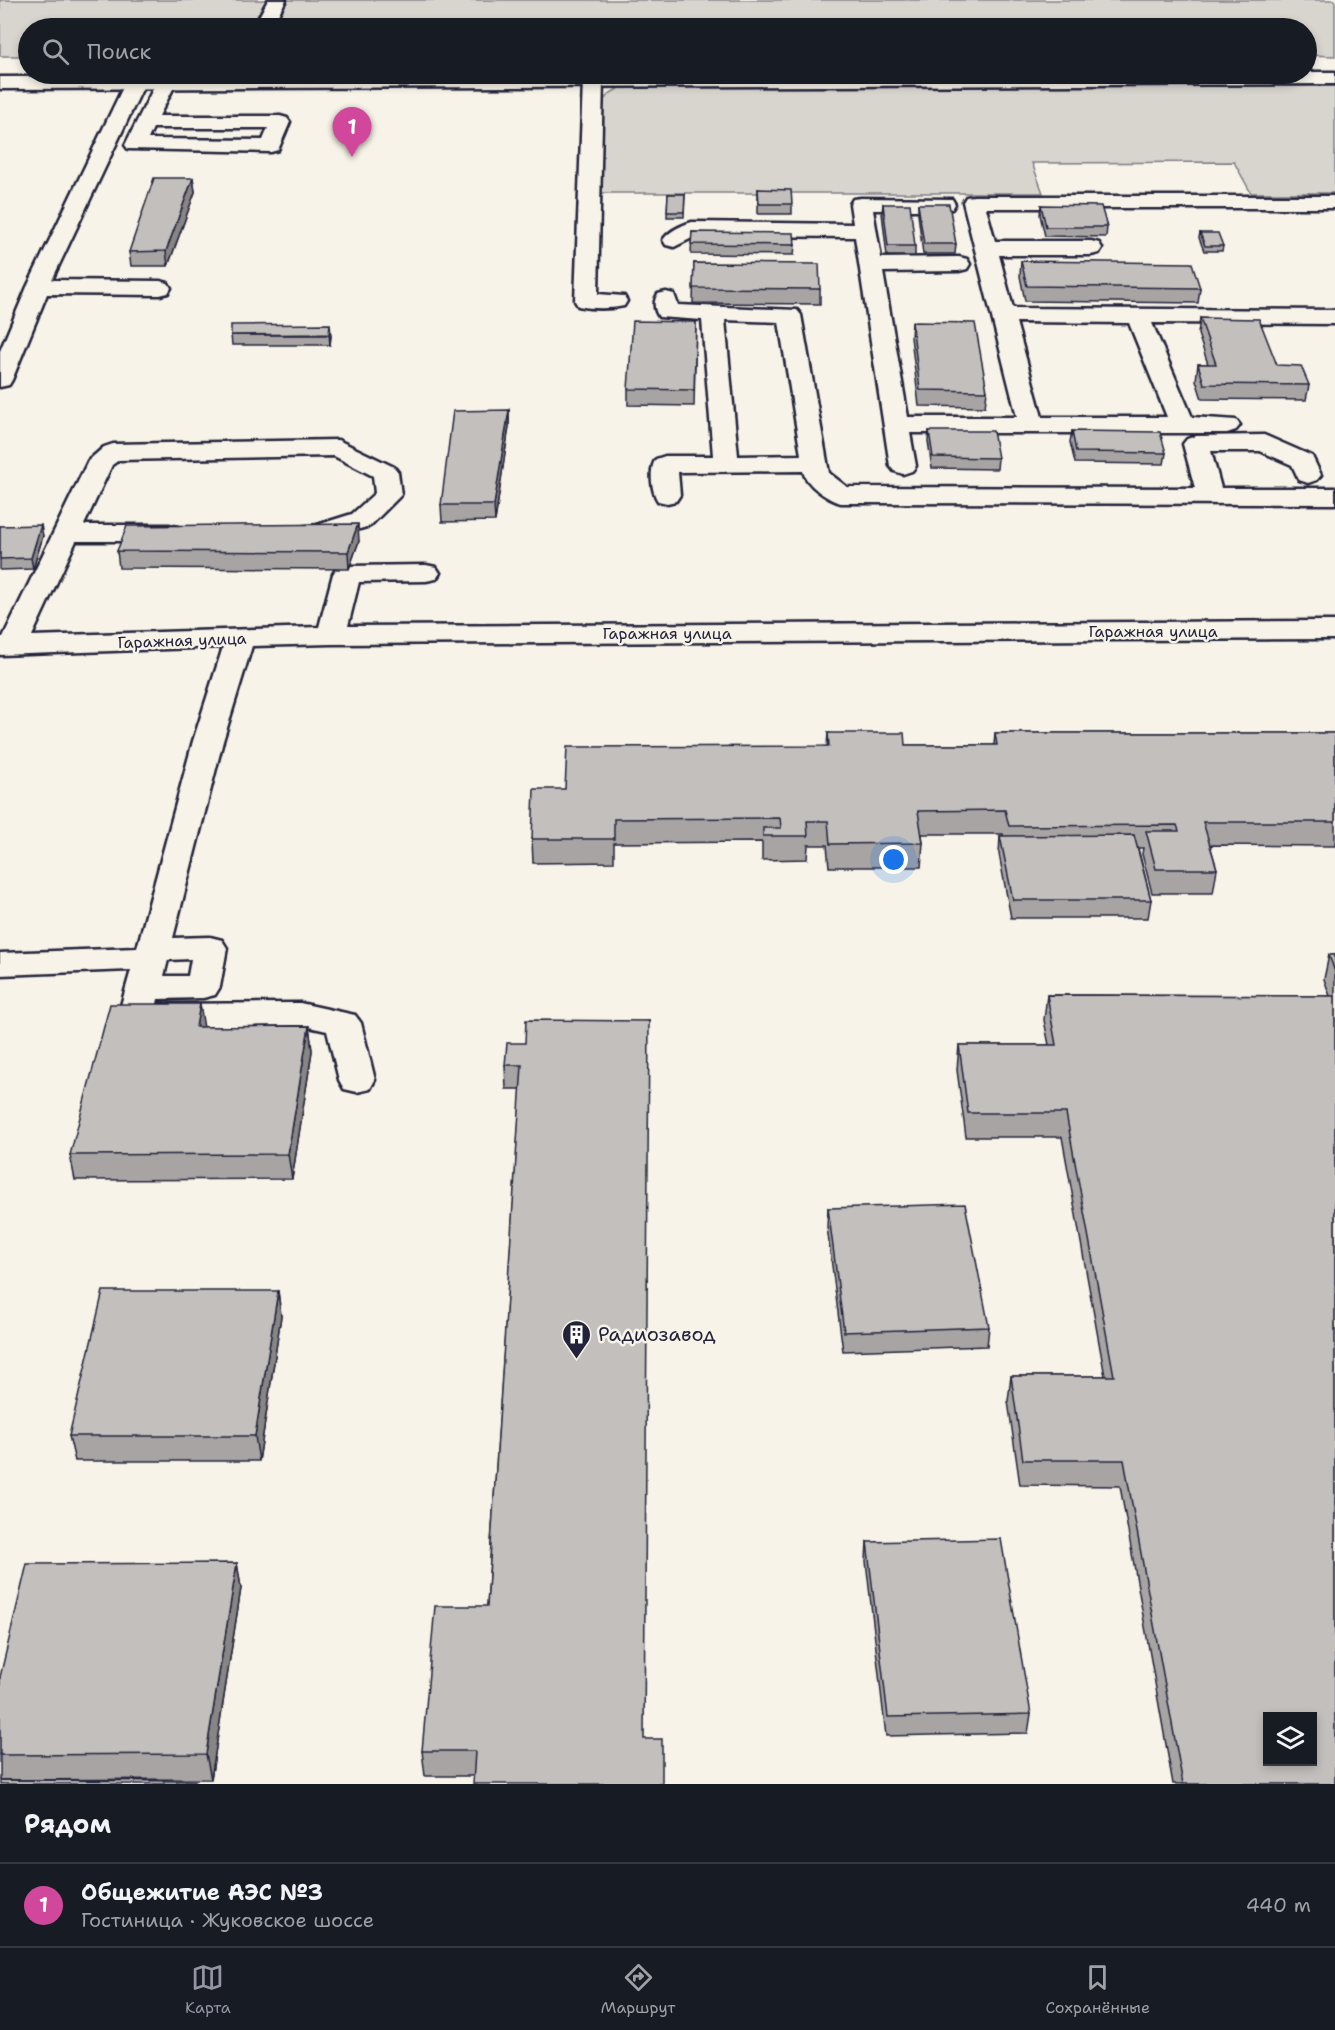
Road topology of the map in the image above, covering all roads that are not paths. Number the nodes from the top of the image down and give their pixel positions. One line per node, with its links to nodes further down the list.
1 (277, 0): 3 (main road)
2 (296, 0): 4 (main road)
3 (267, 18)
4 (287, 18)
5 (0, 65): 6 (main road)
6 (18, 66)
7 (1317, 78): 8 (main road)
8 (1335, 78)
9 (0, 83): 10 (main road)
10 (18, 83)
11 (135, 84): 24 (main road)
12 (166, 84): 14 (main road)
13 (593, 84): 27 (main road)
14 (147, 122)
15 (1335, 202): 19 (main road)
16 (944, 204): 17 (main road)
17 (865, 231): 18 (main road); 22 (main road)
18 (674, 240)
19 (985, 248): 20 (main road); 29 (main road)
20 (1091, 248)
21 (959, 264): 22 (main road)
22 (872, 273): 23 (main road); 33 (main road)
23 (907, 280)
24 (38, 287): 25 (main road); 32 (main road)
25 (160, 288)
26 (666, 298): 28 (main road)
27 (616, 301)
28 (713, 313): 37 (main road); 38 (main road)
29 (1003, 315): 30 (main road); 34 (main road)
30 (1138, 316): 31 (main road); 35 (main road)
31 (1335, 317)
32 (0, 380)
33 (896, 425): 34 (main road); 39 (main road)
34 (1031, 425): 35 (main road)
35 (1183, 425): 36 (main road)
36 (1264, 443): 40 (main road); 42 (main road)
37 (814, 462): 38 (main road); 42 (main road)
38 (726, 464): 41 (main road)
39 (903, 466)
40 (1308, 475)
41 (667, 495)
42 (1210, 496): 43 (main road)
43 (1335, 496)
44 (68, 533): 45 (main road); 46 (main road); 51 (main road)
45 (188, 533)
46 (283, 533)
47 (426, 573): 49 (main road)
48 (1335, 630): 49 (main road, Гаражная улица)
49 (331, 635): 50 (main road, Гаражная улица)
50 (240, 639): 51 (main road, Гаражная улица); 53 (main road)
51 (6, 646)
52 (0, 964): 53 (main road)
53 (150, 965): 54 (main road)
54 (357, 1080)

